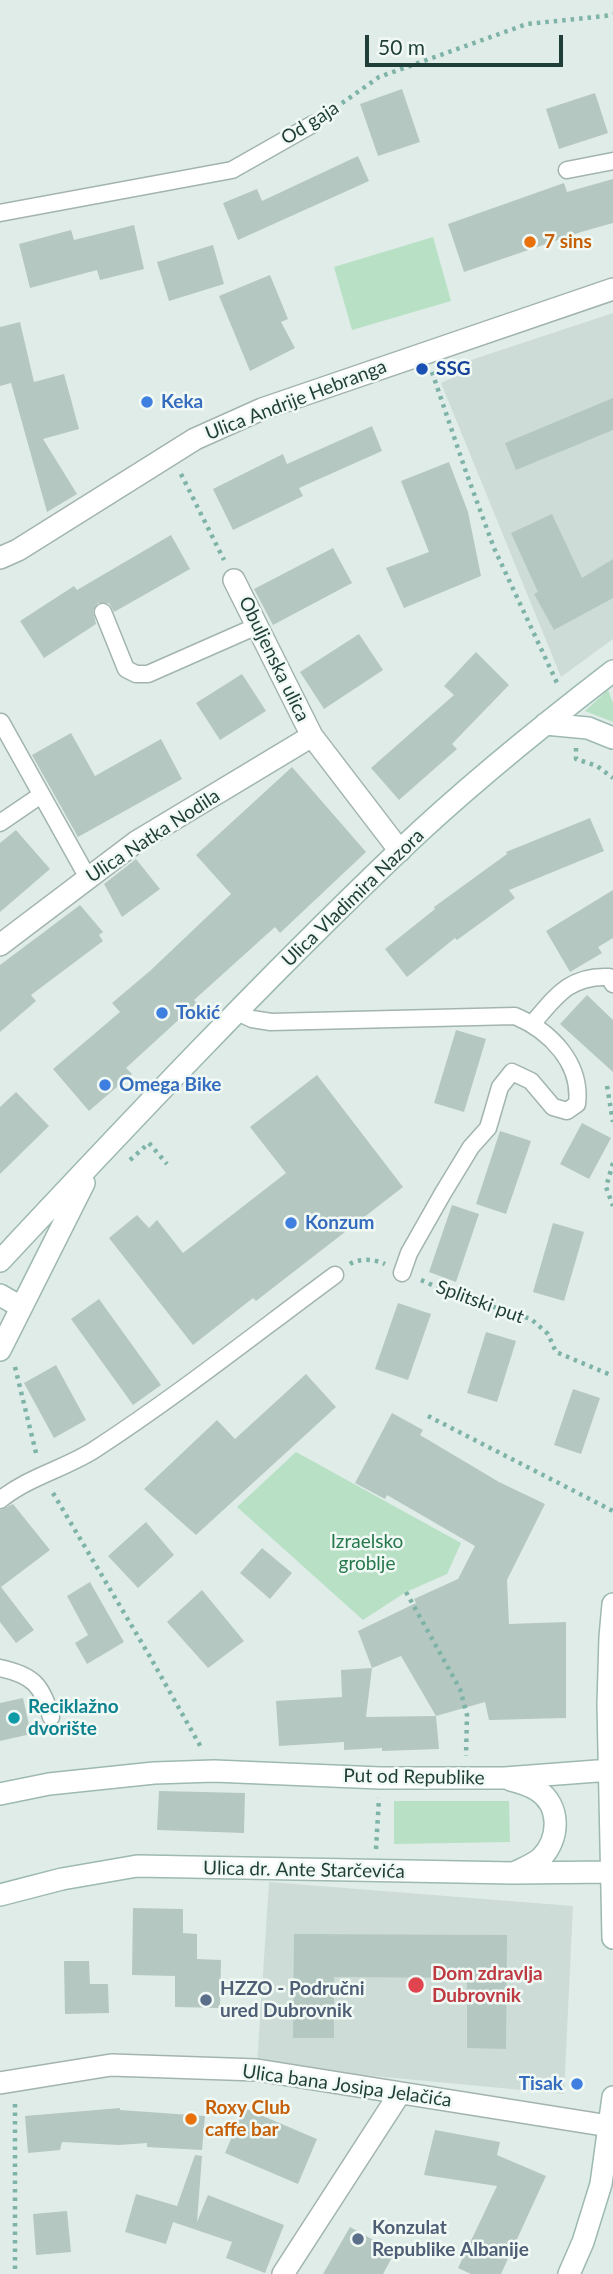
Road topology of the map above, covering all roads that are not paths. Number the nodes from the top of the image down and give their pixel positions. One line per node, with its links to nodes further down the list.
1 (313, 124): 4 (lane, Od gaja)
2 (613, 162): 3 (lane)
3 (567, 170)
4 (0, 213)
5 (613, 289): 6 (main road, Ulica Andrije Hebranga)
6 (0, 558)
7 (234, 580): 9 (main road, Obuljenska ulica)
8 (103, 612): 9 (lane)
9 (257, 626): 13 (main road, Obuljenska ulica)
10 (613, 671): 12 (main road, Ulica Vladimira Nazora)
11 (1, 722): 15 (lane)
12 (545, 724): 14 (main road); 17 (main road, Ulica Vladimira Nazora)
13 (312, 736): 17 (main road, Obuljenska ulica); 18 (main road, Ulica Natka Nodila)
14 (613, 738)
15 (41, 795): 16 (lane); 18 (lane)
16 (0, 823)
17 (400, 850): 21 (main road, Ulica Vladimira Nazora)
18 (88, 878): 19 (main road, Ulica Natka Nodila)
19 (0, 945)
20 (613, 984): 22 (lane)
21 (237, 1012): 22 (lane); 23 (main road, Ulica Vladimira Nazora)
22 (533, 1023): 25 (lane)
23 (110, 1144): 24 (main road, Ulica Vladimira Nazora); 28 (main road, Ulica Vladimira Nazora)
24 (0, 1261)
25 (402, 1273)
26 (335, 1275): 30 (lane)
27 (0, 1295): 28 (main road)
28 (21, 1307): 29 (main road, Ulica Vladimira Nazora)
29 (7, 1356)
30 (0, 1500)
31 (613, 1604): 34 (main road)
32 (0, 1668): 33 (lane)
33 (51, 1717)
34 (612, 1770): 35 (main road, Put od Republike); 37 (main road)
35 (505, 1778): 36 (main road, Put od Republike); 38 (main road)
36 (0, 1794)
37 (613, 1871): 38 (main road, Ulica dr. Ante Starčevića); 40 (main road)
38 (513, 1874): 39 (main road, Ulica dr. Ante Starčevića)
39 (0, 1895)
40 (613, 1938)
41 (8, 2081): 42 (main road, Ulica bana Josipa Jelačića)
42 (400, 2093): 44 (main road, Ulica bana Josipa Jelačića); 45 (main road)
43 (613, 2097): 44 (main road)
44 (610, 2126): 46 (main road)
45 (283, 2274)
46 (569, 2274)

